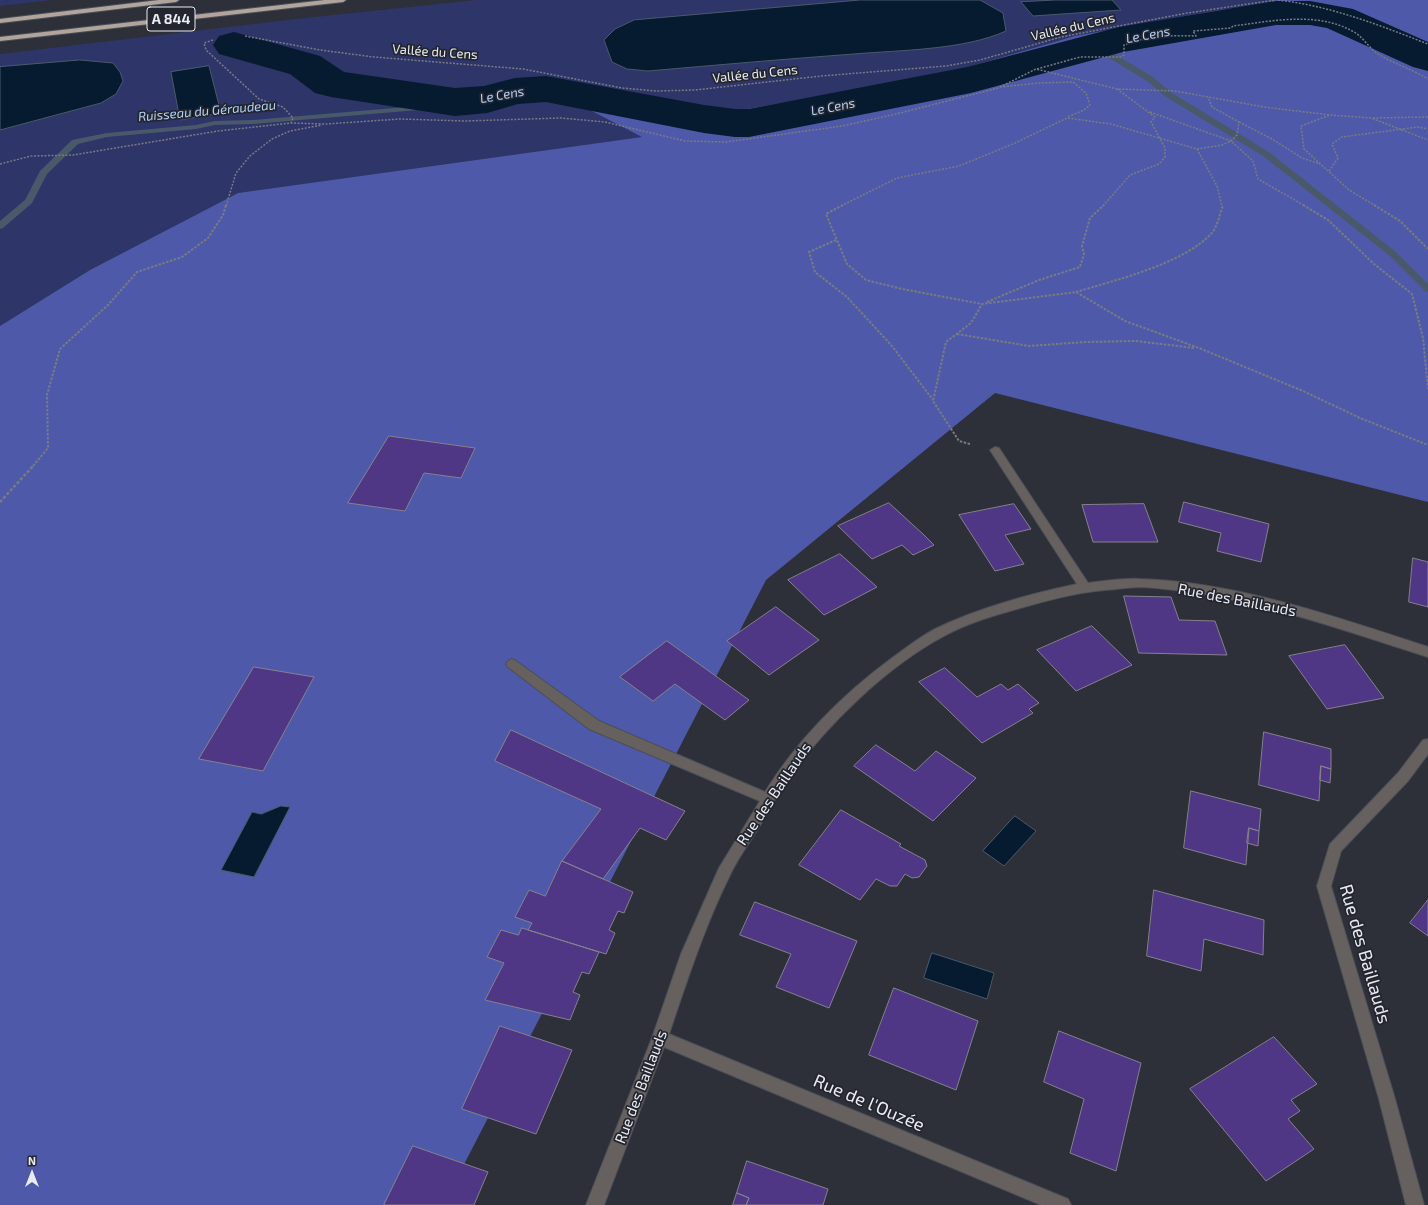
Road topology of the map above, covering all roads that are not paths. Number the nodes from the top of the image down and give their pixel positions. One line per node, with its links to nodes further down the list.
1 (176, 0): 3 (highway, A 844)
2 (343, 0): 4 (highway, A 844)
3 (0, 20)
4 (0, 39)
5 (995, 450): 6 (street)
6 (1085, 587): 7 (street, Rue des Baillauds); 10 (street, Rue des Baillauds)
7 (1428, 652)
8 (512, 664): 10 (street)
9 (1428, 744): 14 (street, Rue des Baillauds)
10 (768, 799): 11 (street, Rue des Baillauds)
11 (660, 1038): 12 (street, Rue des Baillauds); 13 (street, Rue de l'Ouzée)
12 (595, 1205)
13 (1062, 1205)
14 (1415, 1205)

